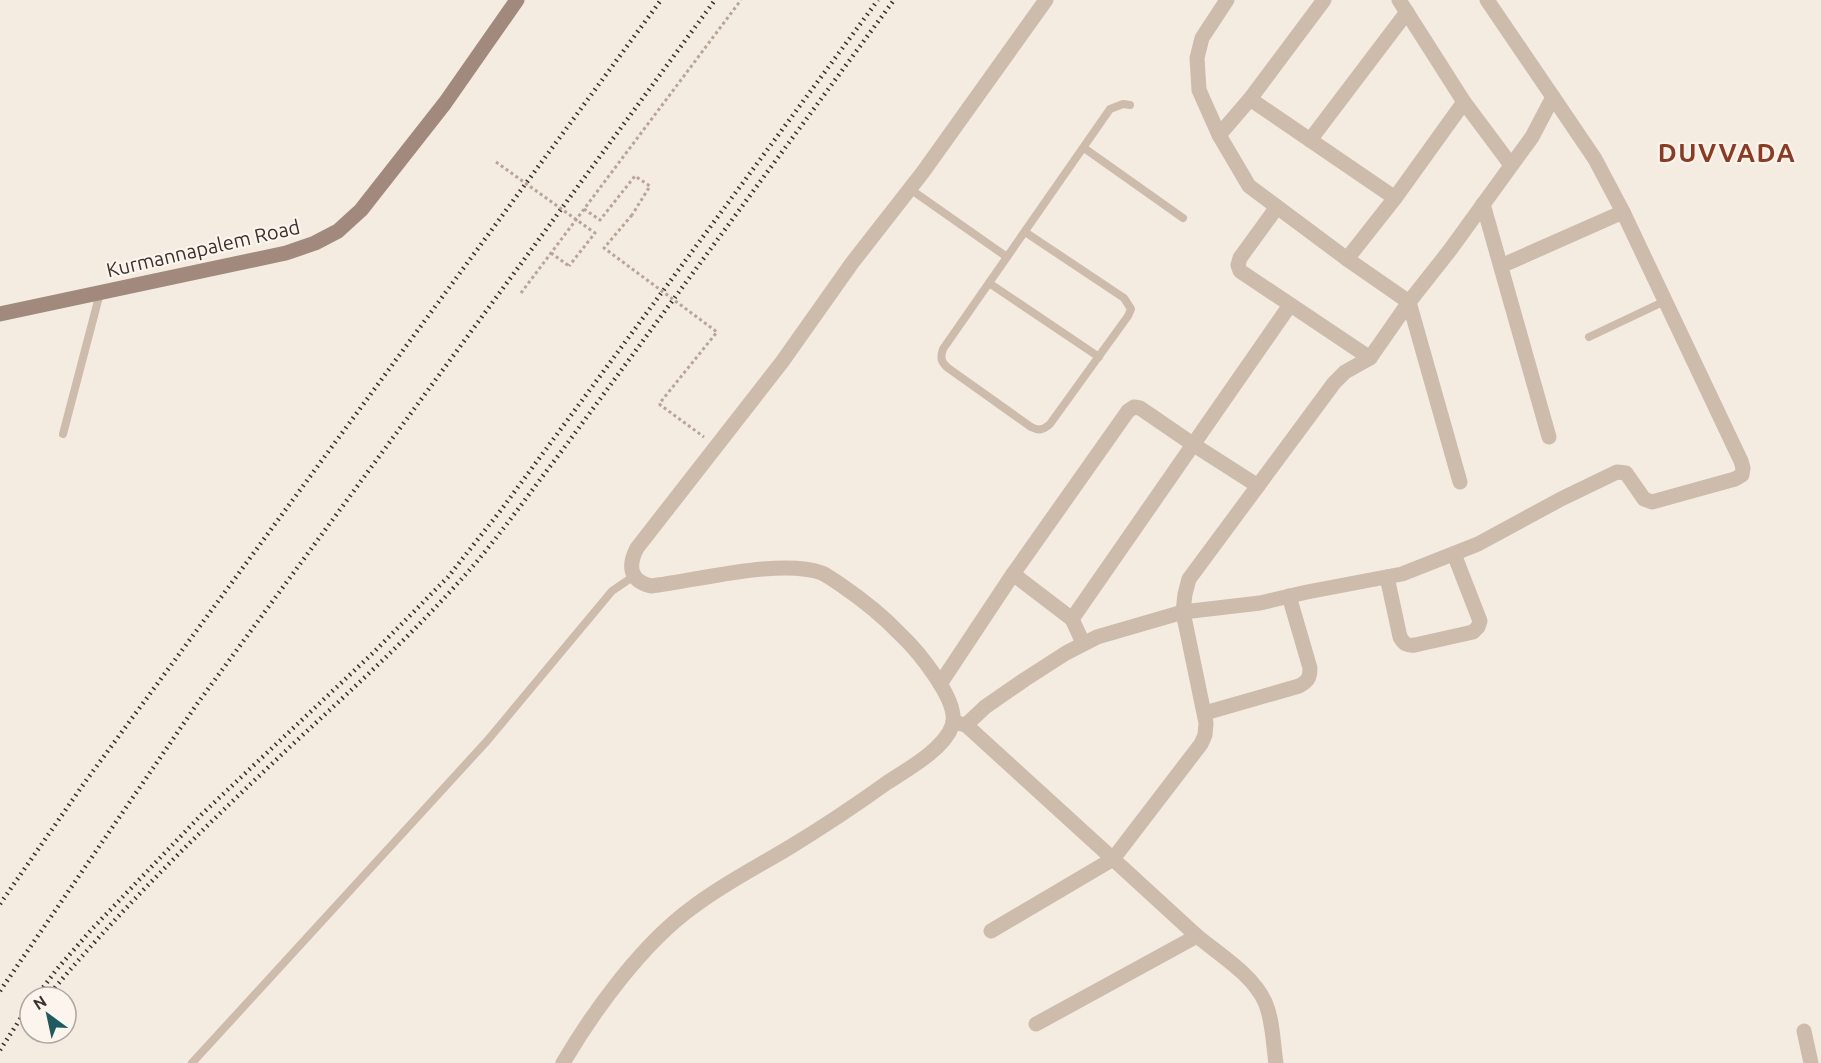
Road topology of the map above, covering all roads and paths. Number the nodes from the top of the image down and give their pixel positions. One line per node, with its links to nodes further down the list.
1 (518, 0): 30 (main road, Kurmannapalem Road)
2 (741, 0): 21 (path)
3 (1046, 0): 17 (street)
4 (1227, 0): 12 (street)
5 (1324, 0): 9 (street)
6 (1487, 0): 8 (street)
7 (1403, 6): 10 (street); 13 (street)
8 (1552, 97): 16 (street); 22 (street)
9 (1250, 99): 12 (street); 13 (street)
10 (1464, 102): 16 (street); 18 (street)
11 (1130, 105): 14 (lane)
12 (1219, 135): 20 (street)
13 (1310, 140): 18 (street)
14 (1084, 148): 23 (lane); 24 (lane)
15 (496, 162): 25 (path, bridge)
16 (1511, 165): 19 (street)
17 (910, 189): 26 (lane); 42 (street)
18 (1395, 198): 27 (street)
19 (1483, 204): 28 (street); 33 (street)
20 (1277, 207): 27 (street); 34 (street)
21 (584, 209): 25 (path); 42 (path, bridge)
22 (1623, 212): 28 (street); 32 (street)
23 (1182, 218)
24 (1025, 232): 26 (lane); 37 (lane)
25 (550, 253): 31 (path)
26 (1007, 257): 29 (lane)
27 (1347, 259): 33 (street)
28 (1501, 266): 40 (street)
29 (989, 284): 37 (lane); 37 (lane)
30 (100, 293): 35 (main road, Kurmannapalem Road); 39 (lane)
31 (521, 293)
32 (1665, 301): 36 (lane); 45 (street)
33 (1409, 302): 38 (street); 43 (street)
34 (1290, 305): 38 (street); 41 (street)
35 (0, 314)
36 (1588, 337)
37 (1099, 357)
38 (1370, 358): 44 (street)
39 (63, 434)
40 (1550, 437)
41 (1194, 445): 44 (street); 46 (street); 51 (street)
42 (716, 447): 47 (street)
43 (1460, 482)
44 (1258, 486): 50 (street)
45 (1454, 554): 48 (street); 48 (street)
46 (1013, 574): 51 (street); 53 (street)
47 (634, 576): 53 (street); 61 (lane)
48 (1388, 577): 49 (street)
49 (1289, 596): 50 (street); 54 (street)
50 (1183, 612): 52 (street); 54 (street)
51 (1072, 619): 52 (street)
52 (1083, 643): 55 (street)
53 (940, 684): 55 (street)
54 (1205, 713): 56 (street)
55 (959, 723): 56 (street); 62 (street)
56 (1113, 858): 57 (street); 58 (street)
57 (992, 931)
58 (1197, 936): 59 (street); 63 (street)
59 (1035, 1024)
60 (1804, 1031): 64 (street)
61 (192, 1063)
62 (563, 1063)
63 (1276, 1063)
64 (1811, 1063)

